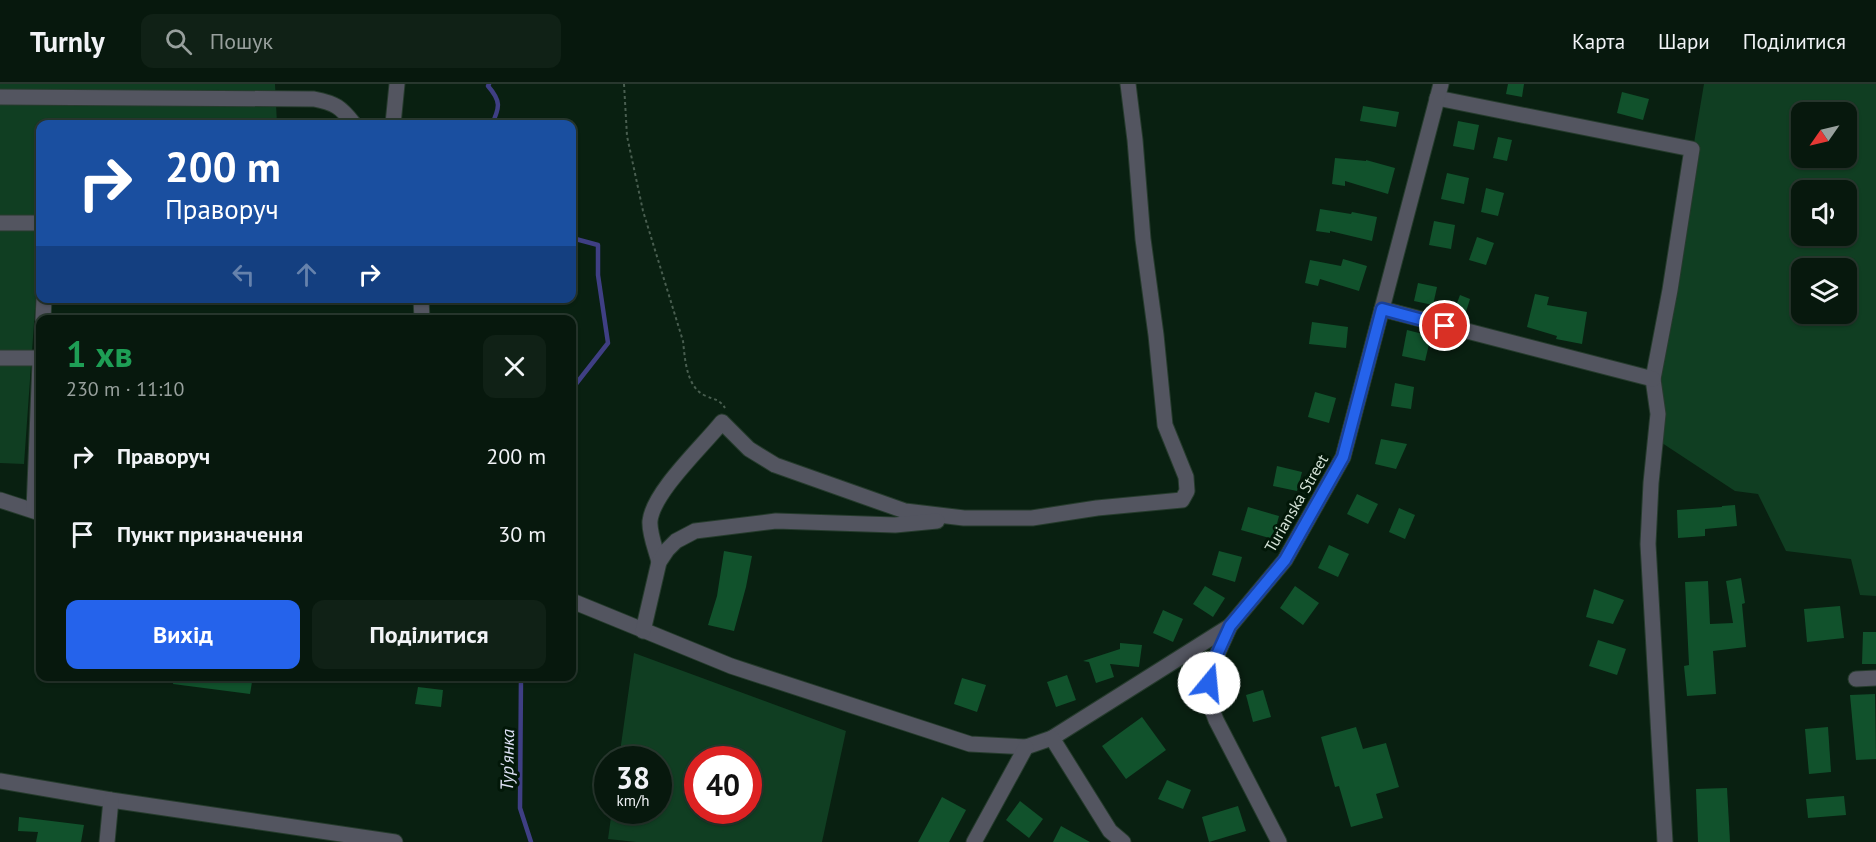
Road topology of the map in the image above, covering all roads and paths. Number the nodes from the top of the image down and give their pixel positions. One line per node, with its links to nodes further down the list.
1 (397, 84): 7 (street)
2 (624, 84): 14 (path)
3 (1128, 84): 17 (street)
4 (1439, 91): 10 (street, Turianska Street); 13 (street)
5 (0, 97): 6 (street)
6 (351, 120)
7 (393, 120)
8 (0, 223): 9 (street)
9 (36, 223)
10 (1382, 309): 13 (street); 20 (street, Turianska Street)
11 (0, 358): 12 (street)
12 (36, 359)
13 (1653, 379): 33 (street)
14 (722, 422): 17 (street); 18 (street)
15 (0, 500): 16 (street)
16 (36, 511)
17 (964, 518): 18 (street)
18 (659, 562): 21 (street)
19 (576, 604): 21 (street)
20 (1230, 626): 24 (street); 32 (street, Turianska Street)
21 (643, 631): 25 (street)
22 (1876, 678): 23 (street)
23 (1856, 679)
24 (1052, 738): 25 (street); 31 (street)
25 (1026, 747): 30 (street)
26 (0, 781): 27 (street)
27 (111, 800): 28 (street); 29 (street)
28 (107, 842)
29 (395, 842)
30 (974, 842)
31 (1123, 842)
32 (1279, 842)
33 (1665, 842)

